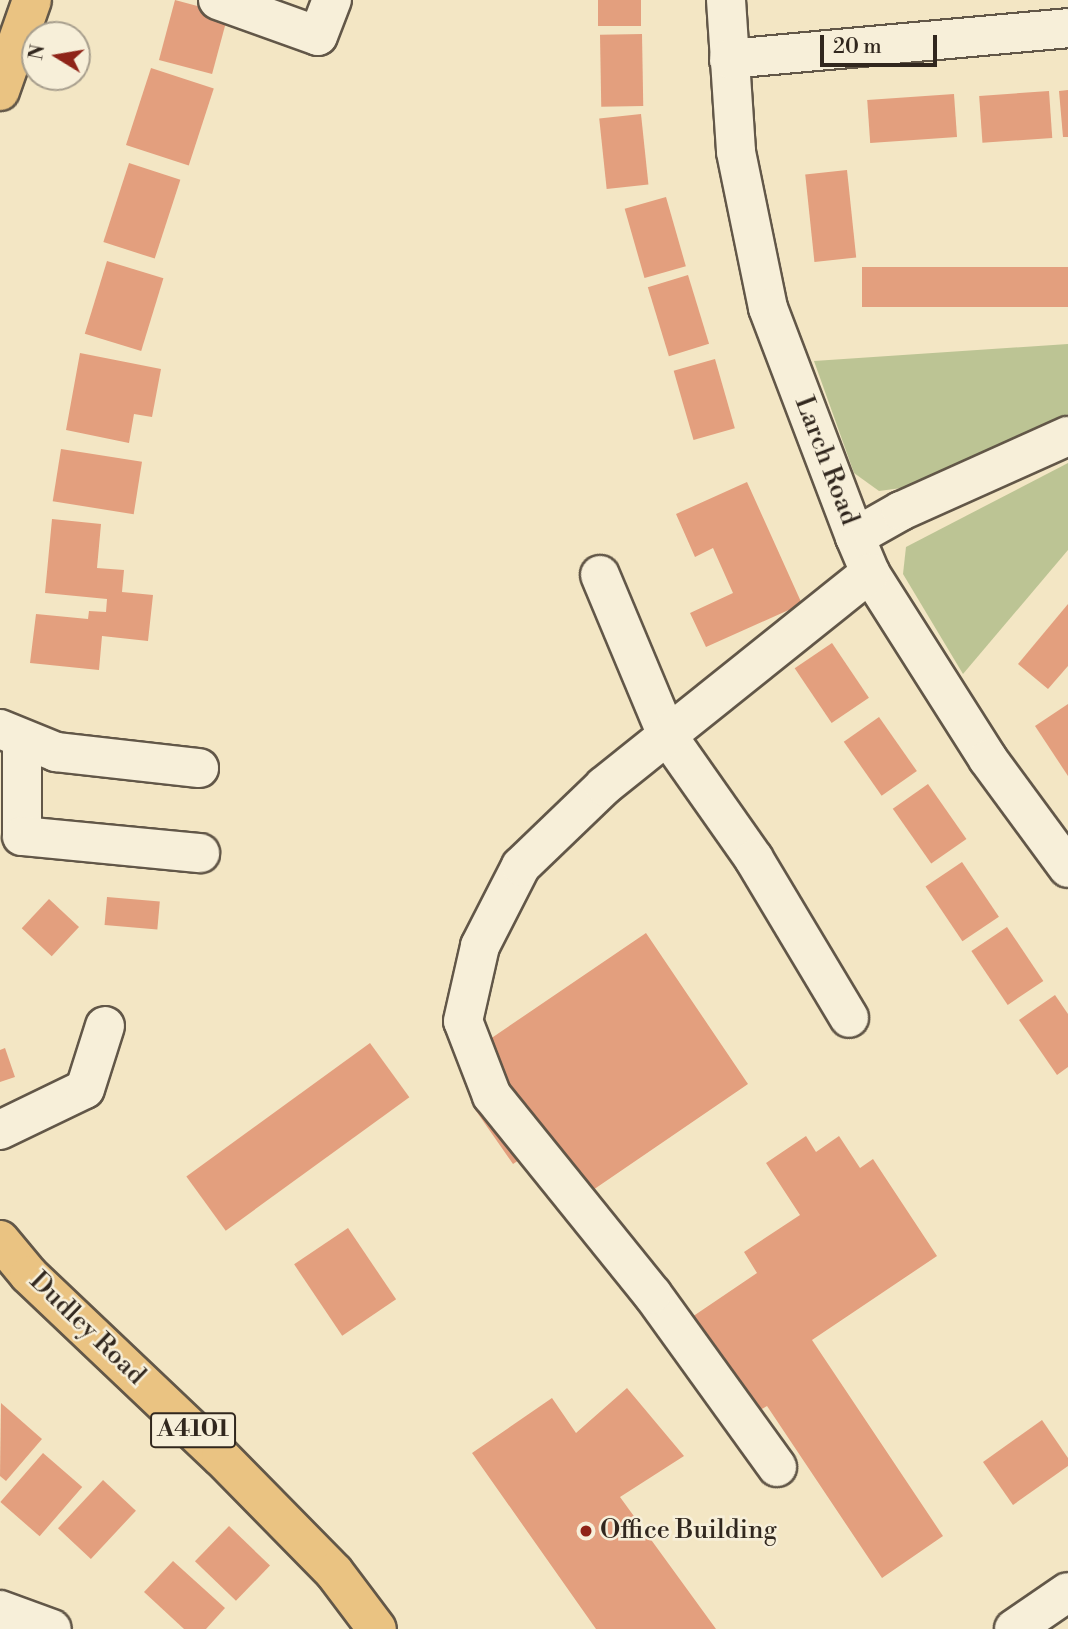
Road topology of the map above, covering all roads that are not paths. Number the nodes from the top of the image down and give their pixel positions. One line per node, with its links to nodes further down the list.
1 (32, 0): 7 (main road)
2 (218, 0): 3 (street)
3 (332, 0)
4 (726, 0): 6 (street, Larch Road)
5 (1068, 28): 6 (street)
6 (729, 59): 9 (street, Larch Road)
7 (0, 91)
8 (1068, 436): 9 (street)
9 (855, 537): 10 (street, Larch Road)
10 (870, 573): 13 (street); 16 (street, Larch Road)
11 (600, 575): 13 (street)
12 (11, 735): 14 (street); 15 (street)
13 (667, 735): 17 (street); 22 (street)
14 (199, 768)
15 (200, 853)
16 (1068, 868)
17 (849, 1018)
18 (105, 1026): 19 (street)
19 (0, 1130)
20 (0, 1240): 21 (main road, Dudley Road / A4101)
21 (14, 1274): 26 (main road, Dudley Road / A4101)
22 (778, 1467)
23 (1068, 1592): 27 (street)
24 (0, 1610): 25 (street)
25 (52, 1629)
26 (377, 1629)
27 (1014, 1629)

